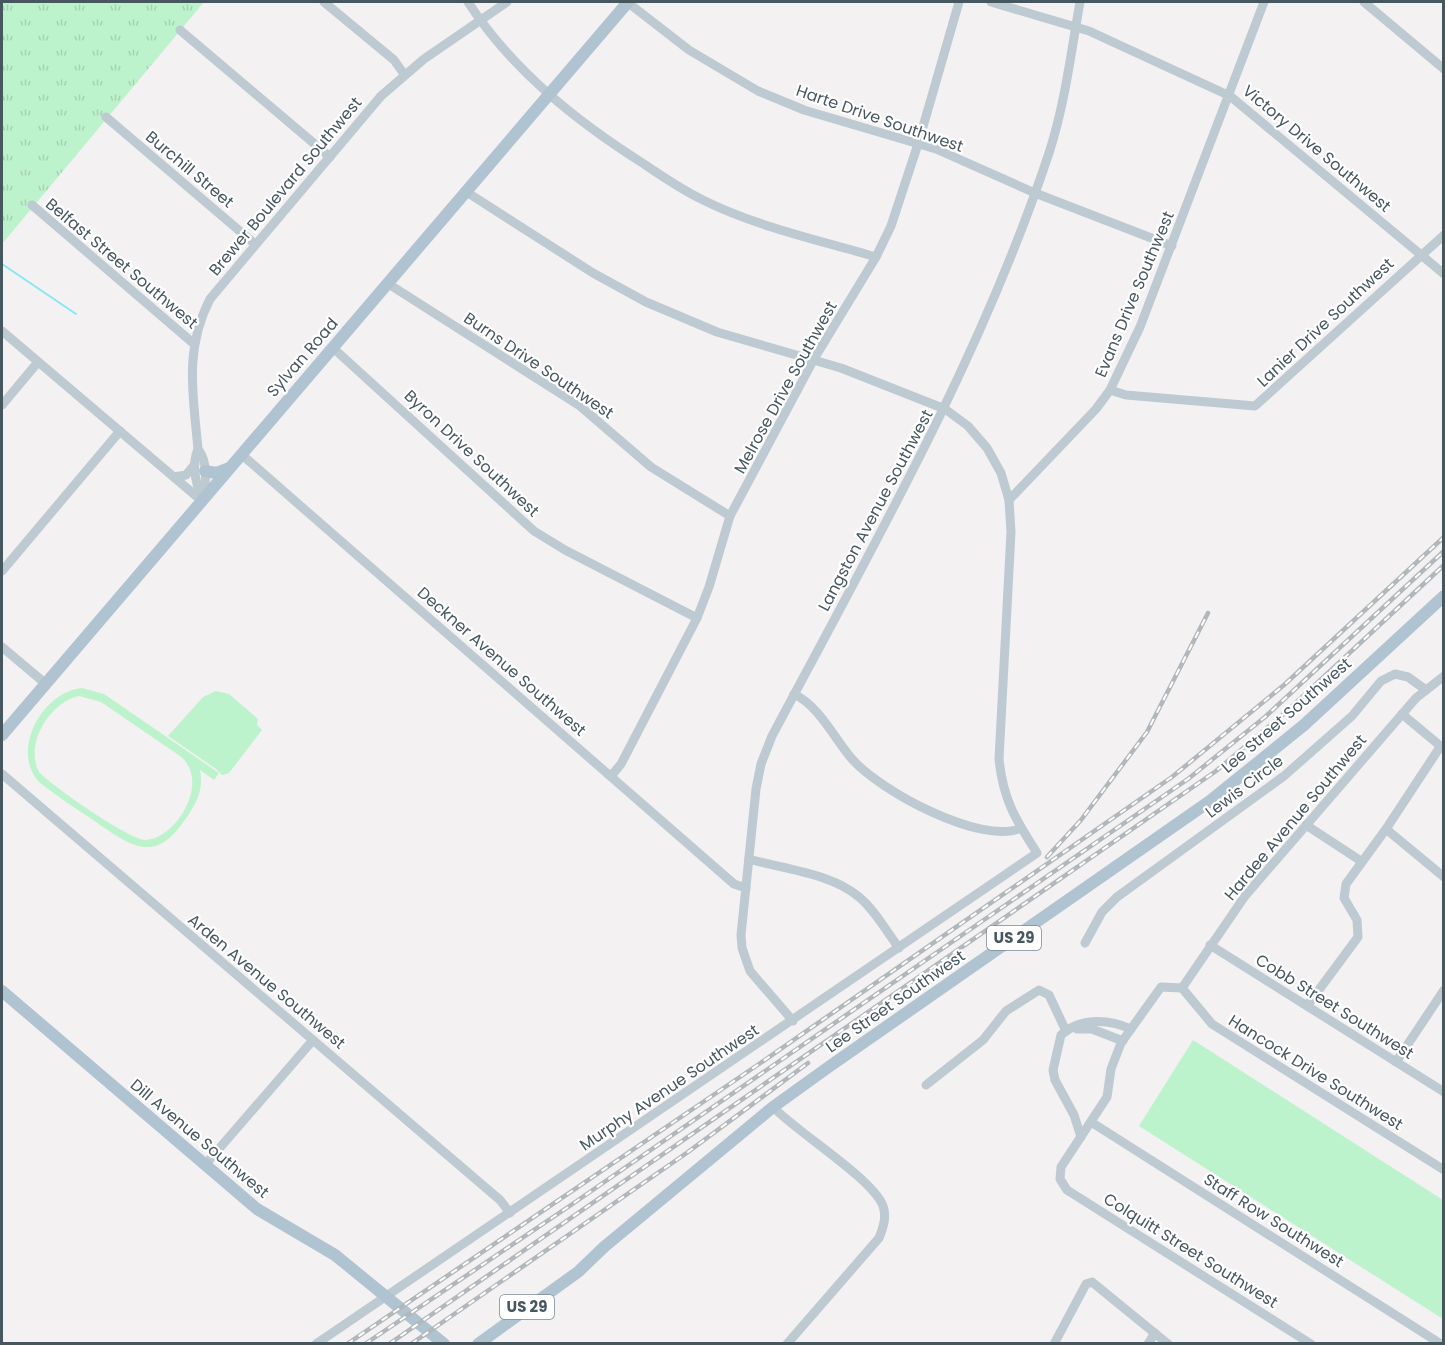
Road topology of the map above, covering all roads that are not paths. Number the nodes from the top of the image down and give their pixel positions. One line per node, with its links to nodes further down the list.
1 (324, 2): 14 (street)
2 (468, 2): 10 (street)
3 (507, 2): 10 (street, Brewer Boulevard Southwest)
4 (628, 2): 15 (main road, Sylvan Road); 18 (street, Harte Drive Southwest)
5 (959, 2): 18 (street, Melrose Drive Southwest)
6 (991, 2): 11 (street, Victory Drive Southwest)
7 (1080, 2): 11 (street, Langston Avenue Southwest)
8 (1264, 2): 16 (street, Evans Drive Southwest)
9 (1364, 2): 13 (street)
10 (481, 21): 14 (street, Brewer Boulevard Southwest); 15 (street)
11 (1076, 26): 16 (street, Victory Drive Southwest); 21 (street, Langston Avenue Southwest)
12 (180, 30): 19 (street)
13 (1443, 69)
14 (405, 74): 19 (street, Brewer Boulevard Southwest)
15 (549, 93): 20 (main road, Sylvan Road); 27 (street)
16 (1230, 96): 25 (street, Evans Drive Southwest); 26 (street, Victory Drive Southwest)
17 (106, 117): 24 (street, Burchill Street)
18 (918, 144): 21 (street, Harte Drive Southwest); 27 (street, Melrose Drive Southwest)
19 (330, 157): 24 (street, Brewer Boulevard Southwest)
20 (465, 191): 29 (main road, Sylvan Road); 33 (street)
21 (1035, 193): 25 (street, Harte Drive Southwest); 37 (street, Langston Avenue Southwest)
22 (32, 206): 31 (street, Belfast Street Southwest)
23 (1443, 235): 26 (street, Lanier Drive Southwest)
24 (255, 244): 31 (street, Brewer Boulevard Southwest)
25 (1172, 246): 35 (street, Evans Drive Southwest)
26 (1420, 255): 28 (street, Victory Drive Southwest); 35 (street, Lanier Drive Southwest)
27 (876, 257): 33 (street, Melrose Drive Southwest)
28 (1443, 274)
29 (387, 283): 32 (main road, Sylvan Road); 45 (street, Burns Drive Southwest)
30 (2, 331): 34 (street)
31 (193, 343): 40 (street, Brewer Boulevard Southwest)
32 (332, 347): 39 (main road, Sylvan Road); 48 (street, Byron Drive Southwest)
33 (814, 359): 37 (street); 45 (street, Melrose Drive Southwest)
34 (38, 362): 36 (street); 38 (street)
35 (1110, 390): 43 (street, Evans Drive Southwest)
36 (2, 405)
37 (945, 408): 43 (street); 53 (street, Langston Avenue Southwest)
38 (120, 431): 42 (street); 46 (street)
39 (241, 454): 41 (main road, Sylvan Road); 58 (street, Deckner Avenue Southwest)
40 (200, 467): 41 (main road); 42 (street); 44 (street, Brewer Boulevard Southwest)
41 (230, 468): 44 (main road, Sylvan Road)
42 (174, 477): 44 (street)
43 (1009, 500): 60 (street)
44 (202, 501): 51 (main road, Sylvan Road)
45 (730, 516): 48 (street, Melrose Drive Southwest)
46 (2, 571)
47 (1443, 596): 81 (main road, Lee Street Southwest / US 29)
48 (697, 618): 58 (street, Melrose Drive Southwest)
49 (2, 646): 51 (street)
50 (1443, 676): 52 (street, Hardee Avenue Southwest)
51 (46, 684): 55 (main road, Sylvan Road)
52 (1426, 690): 54 (street, Hardee Avenue Southwest); 66 (street, Lewis Circle)
53 (794, 694): 60 (street); 62 (street, Langston Avenue Southwest)
54 (1402, 714): 56 (street); 59 (street, Hardee Avenue Southwest)
55 (2, 735)
56 (1442, 748): 61 (street)
57 (2, 774): 76 (street, Arden Avenue Southwest)
58 (611, 776): 65 (street, Deckner Avenue Southwest)
59 (1306, 825): 63 (street); 67 (street, Hardee Avenue Southwest)
60 (1021, 828): 68 (street, Murphy Avenue Southwest)
61 (1386, 829): 63 (street); 64 (street)
62 (749, 859): 65 (street, Langston Avenue Southwest); 68 (street)
63 (1361, 861): 72 (street)
64 (1443, 877)
65 (746, 888): 73 (street, Langston Avenue Southwest)
66 (1085, 942)
67 (1210, 945): 69 (street, Hardee Avenue Southwest); 72 (street, Cobb Street Southwest)
68 (899, 948): 73 (street, Murphy Avenue Southwest)
69 (1182, 988): 74 (street); 85 (street, Hancock Drive Southwest)
70 (1443, 990): 78 (street)
71 (2, 991): 84 (main road, Dill Avenue Southwest)
72 (1307, 1006): 78 (street, Cobb Street Southwest)
73 (793, 1021): 86 (street, Murphy Avenue Southwest)
74 (1131, 1029): 75 (street); 77 (street)
75 (1066, 1030): 77 (street); 79 (street); 83 (street)
76 (313, 1040): 84 (street); 86 (street, Arden Avenue Southwest)
77 (1123, 1041): 82 (street)
78 (1396, 1062): 80 (street, Cobb Street Southwest)
79 (926, 1084)
80 (1443, 1092)
81 (773, 1107): 88 (main road, Lee Street Southwest / US 29); 96 (street)
82 (1091, 1122): 83 (street); 101 (street, Staff Row Southwest)
83 (1081, 1137): 100 (street, Colquitt Street Southwest)
84 (204, 1165): 87 (main road, Dill Avenue Southwest)
85 (1443, 1170)
86 (510, 1213): 87 (street, Murphy Avenue Southwest)
87 (387, 1296): 89 (main road, Dill Avenue Southwest); 91 (street, Murphy Avenue Southwest)
88 (506, 1322): 94 (main road, Lee Street Southwest / US 29); 95 (main road)
89 (426, 1330): 92 (main road); 93 (main road, Dill Avenue Southwest)
90 (1155, 1333): 97 (street); 98 (street); 99 (street)
91 (316, 1344)
92 (431, 1344)
93 (444, 1344)
94 (478, 1344)
95 (492, 1344)
96 (787, 1344)
97 (1054, 1344)
98 (1148, 1344)
99 (1168, 1344)
100 (1311, 1344)
101 (1441, 1344)

